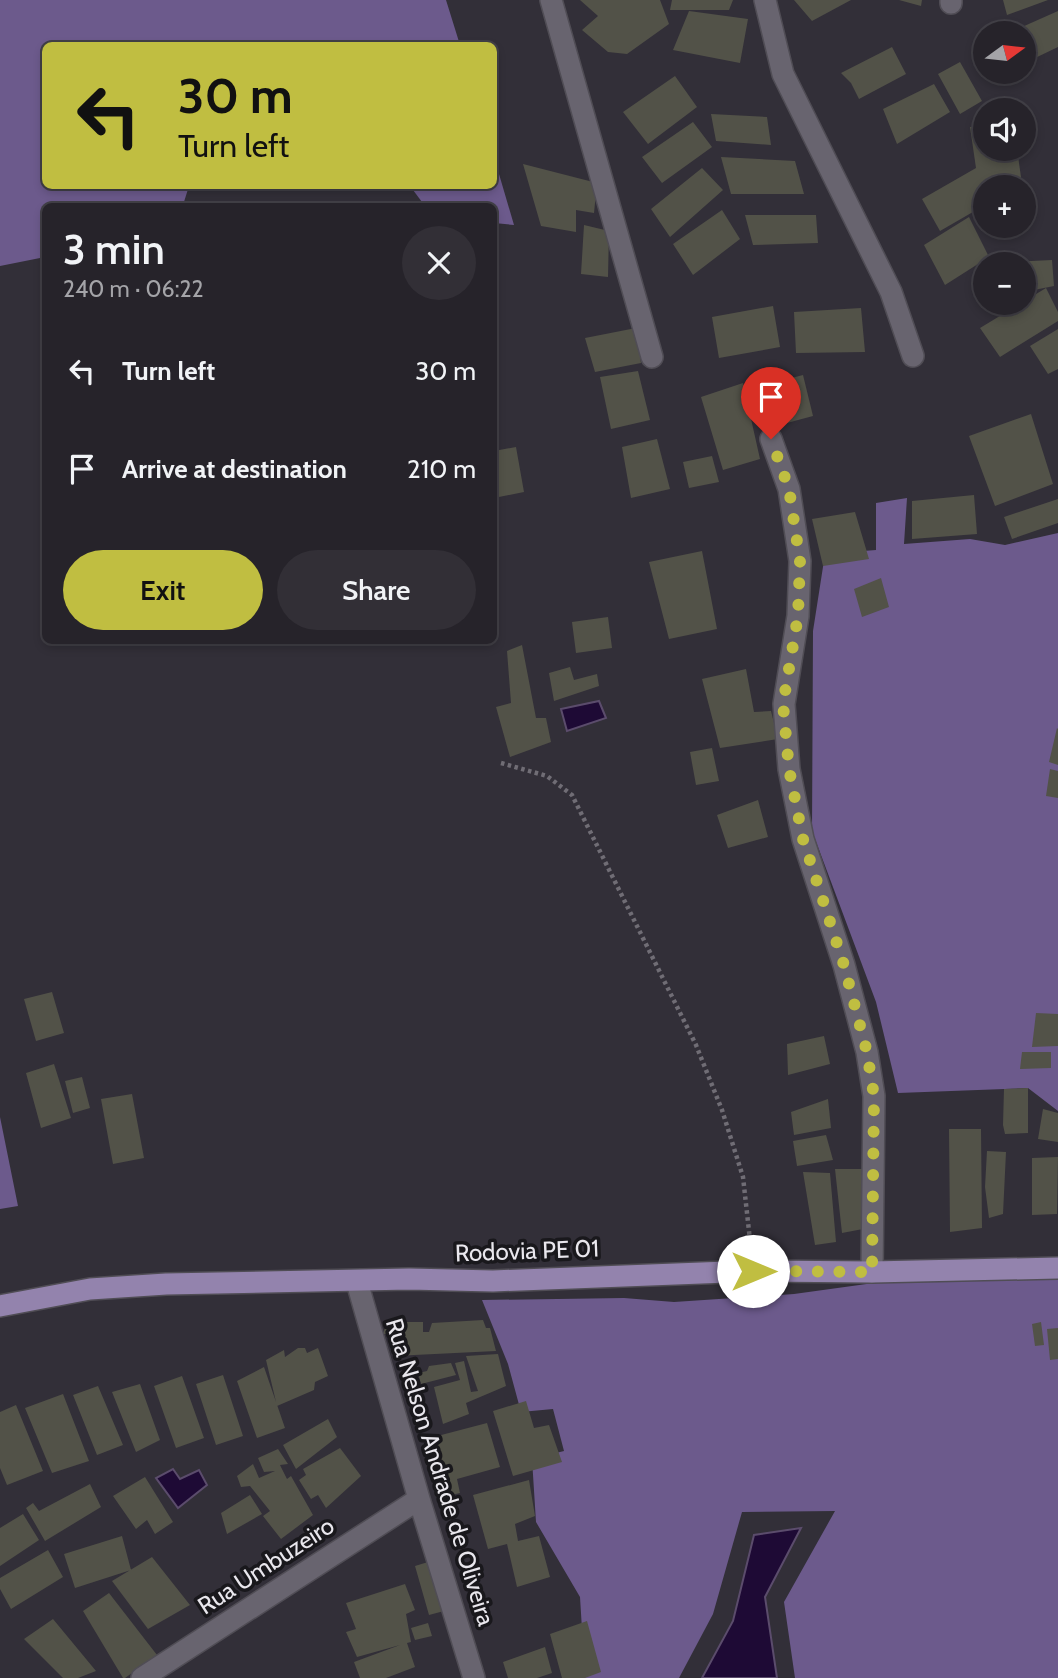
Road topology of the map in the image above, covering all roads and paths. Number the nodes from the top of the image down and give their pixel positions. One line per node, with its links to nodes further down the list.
1 (551, 0): 3 (street)
2 (765, 0): 4 (street)
3 (652, 356)
4 (913, 356)
5 (771, 439): 9 (street)
6 (501, 762): 8 (path)
7 (1058, 1268): 9 (main road, Rodovia PE 01)
8 (753, 1271): 9 (main road, Rodovia PE 01); 10 (main road, Rodovia PE 01)
9 (872, 1272)
10 (357, 1282): 11 (main road, Rodovia PE 01); 12 (street, Rua Nelson Andrade de Oliveira)
11 (0, 1306)
12 (419, 1499): 13 (street, Rua Umbuzeiro); 14 (street, Rua Nelson Andrade de Oliveira)
13 (142, 1678)
14 (474, 1678)

